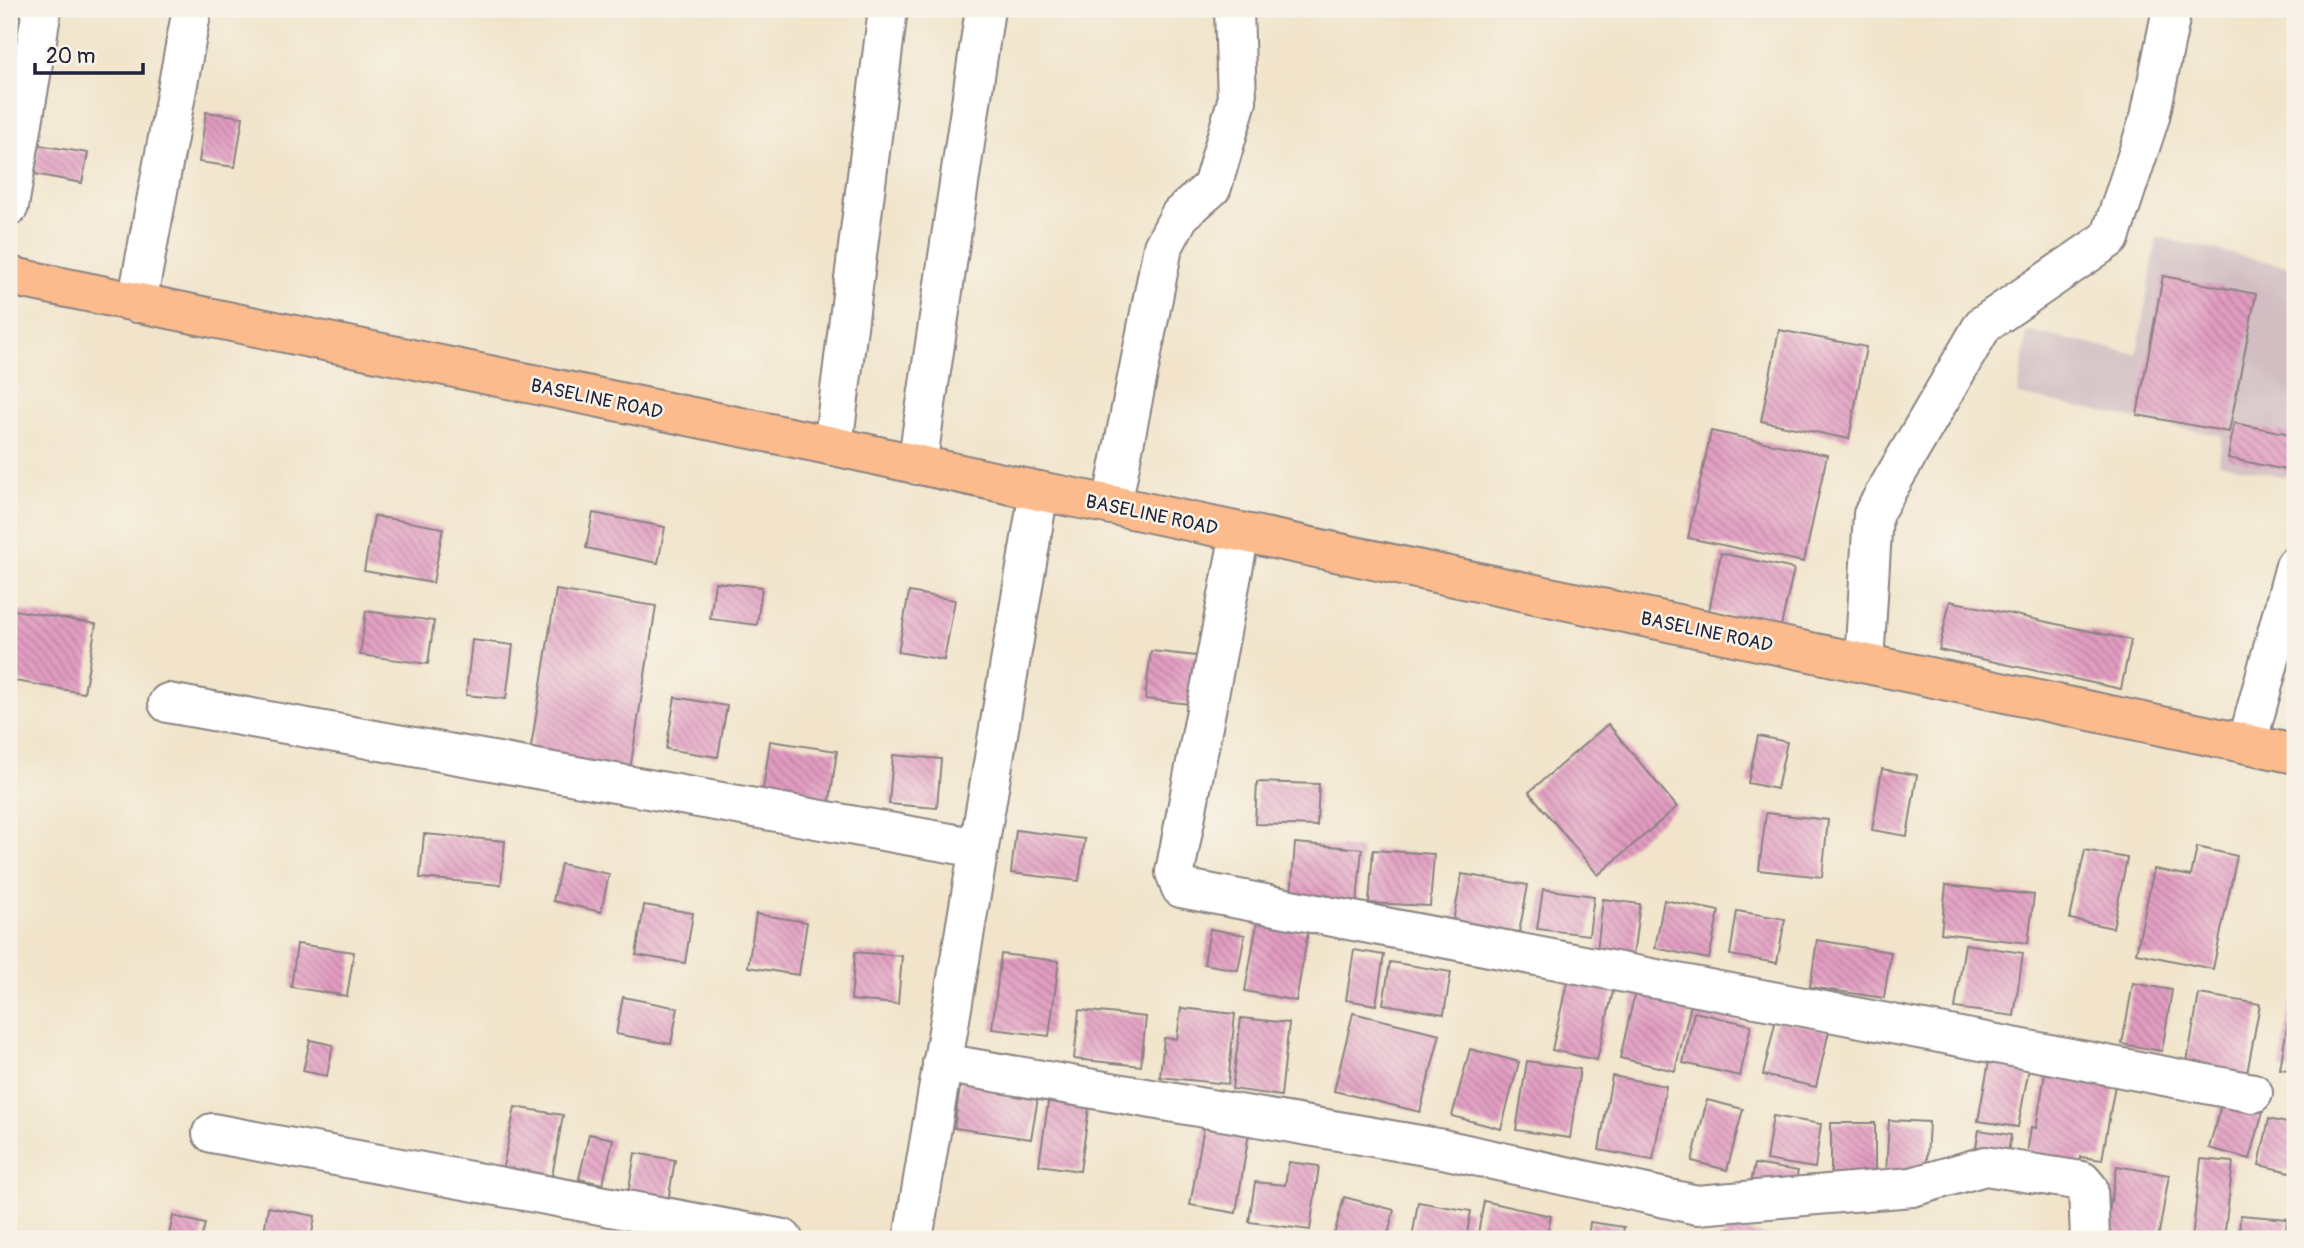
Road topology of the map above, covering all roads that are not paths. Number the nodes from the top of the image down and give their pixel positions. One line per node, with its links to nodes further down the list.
1 (42, 9): 7 (street)
2 (192, 9): 9 (street)
3 (888, 9): 10 (street)
4 (985, 9): 11 (street)
5 (1234, 9): 13 (street)
6 (2172, 9): 16 (street)
7 (9, 206)
8 (9, 276): 9 (main road, BASELINE ROAD)
9 (137, 303): 10 (main road, BASELINE ROAD)
10 (833, 446): 11 (main road, BASELINE ROAD)
11 (917, 465): 12 (main road, BASELINE ROAD)
12 (1038, 491): 13 (main road, BASELINE ROAD); 20 (street)
13 (1112, 505): 14 (main road, BASELINE ROAD)
14 (1240, 533): 16 (main road, BASELINE ROAD); 22 (street)
15 (2295, 566): 18 (street)
16 (1864, 663): 18 (main road, BASELINE ROAD)
17 (168, 703): 20 (street)
18 (2247, 744): 19 (main road, BASELINE ROAD)
19 (2295, 754)
20 (978, 848): 21 (street)
21 (942, 1063): 25 (street); 26 (street)
22 (2253, 1093)
23 (212, 1133): 24 (street)
24 (783, 1239)
25 (913, 1239)
26 (2090, 1239)

